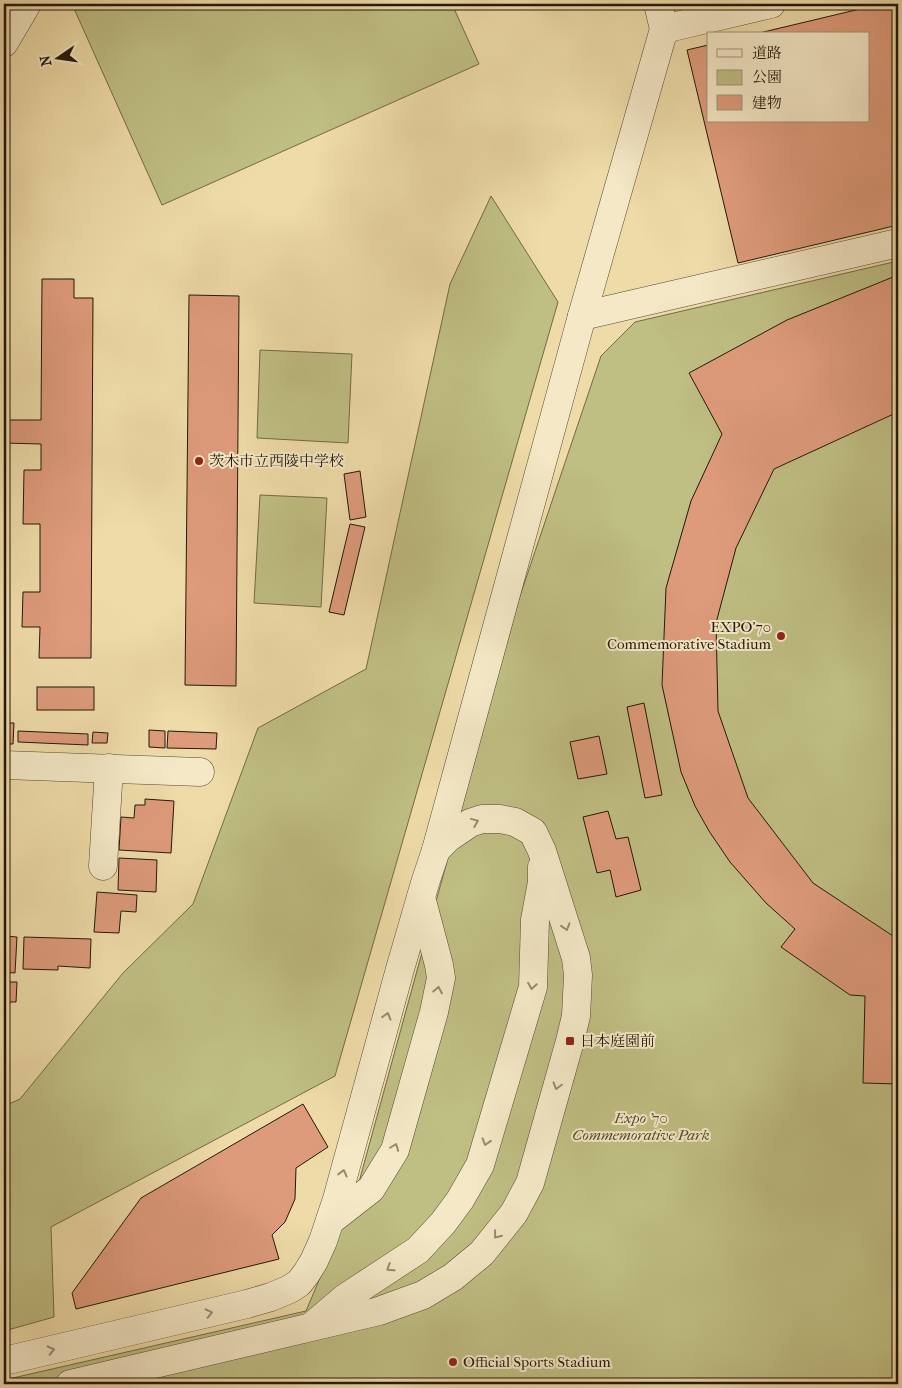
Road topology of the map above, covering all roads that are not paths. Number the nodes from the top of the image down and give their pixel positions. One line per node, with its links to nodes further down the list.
1 (27, 4): 4 (street)
2 (771, 4): 3 (street)
3 (661, 16): 6 (street)
4 (4, 43)
5 (898, 243): 6 (street)
6 (582, 316): 10 (street)
7 (4, 764): 8 (street)
8 (109, 768): 9 (street); 12 (street)
9 (200, 772)
10 (436, 850): 11 (street, one-way to 11); 13 (street)
11 (542, 851): 15 (street, one-way to 15); 15 (street, one-way to 15)
12 (103, 866)
13 (421, 897): 14 (street, one-way to 13); 14 (street, one-way to 13)
14 (330, 1221): 16 (street, one-way to 14)
15 (310, 1328): 17 (street)
16 (4, 1361)
17 (70, 1384)

